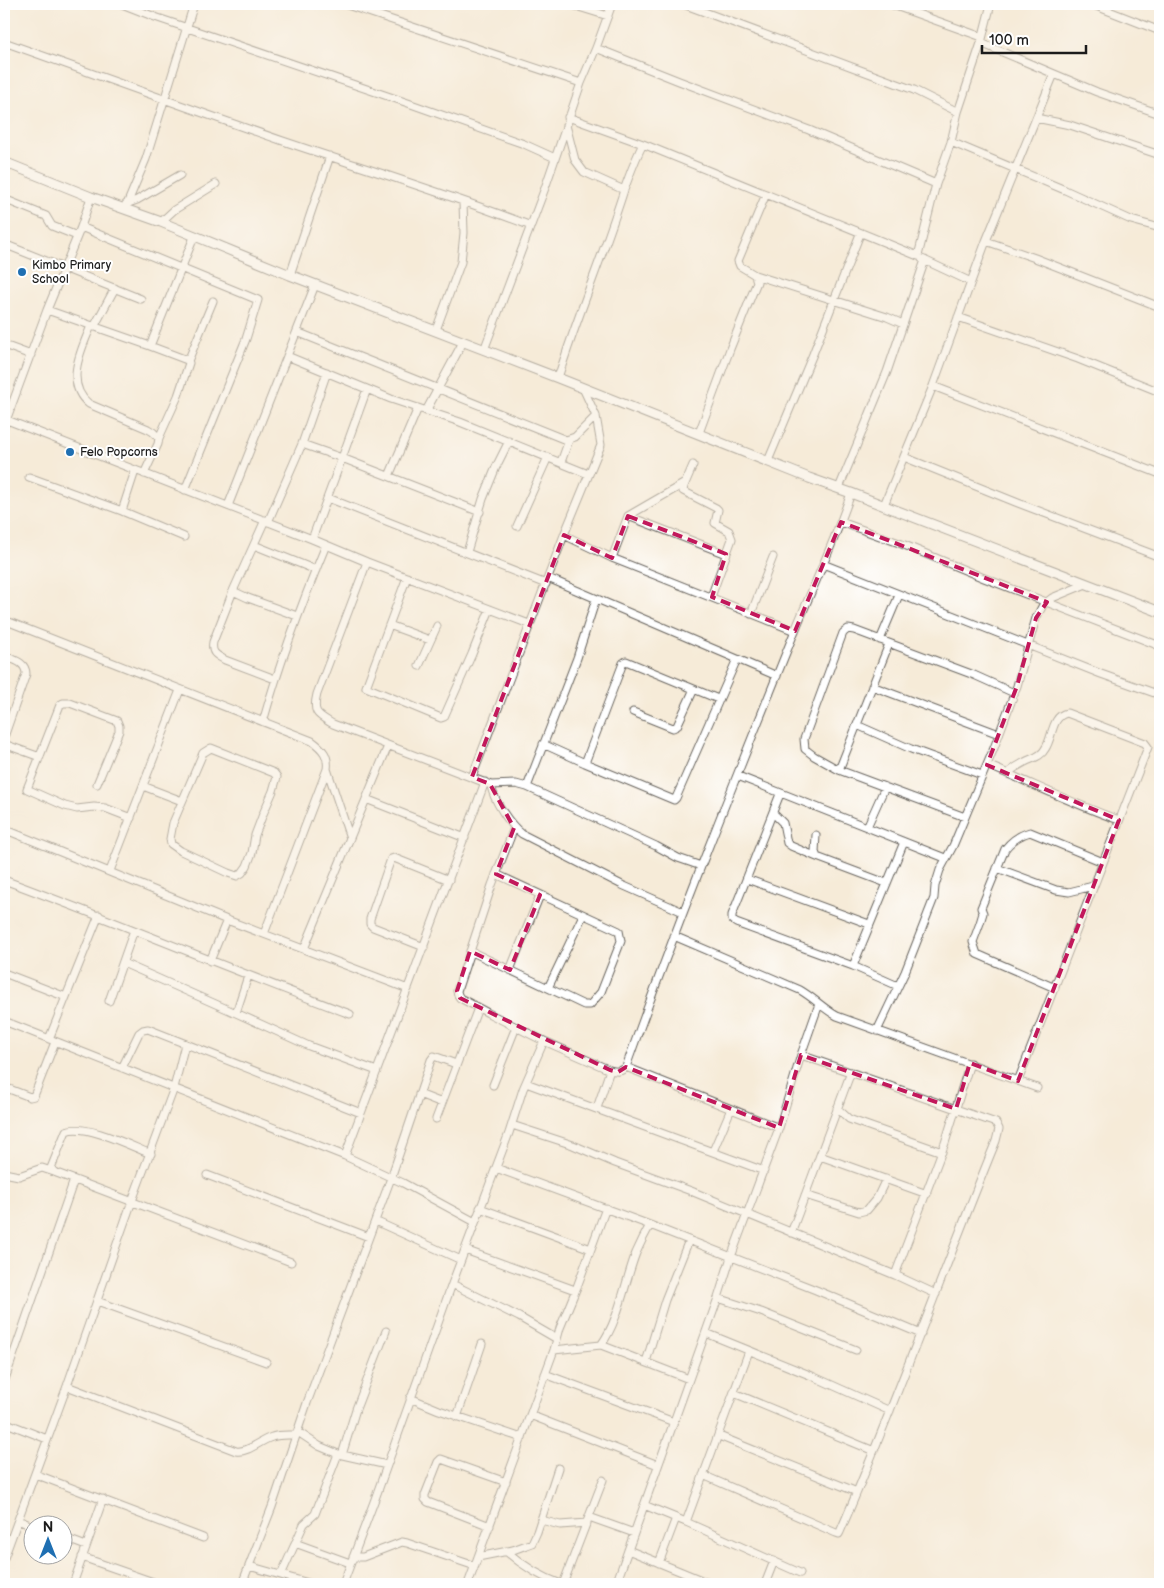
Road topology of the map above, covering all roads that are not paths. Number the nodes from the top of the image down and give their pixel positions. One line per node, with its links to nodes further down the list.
1 (122, 4): 11 (street)
2 (194, 4): 11 (street)
3 (344, 4): 17 (street)
4 (569, 4): 10 (street)
5 (612, 4): 10 (street)
6 (684, 4): 19 (street)
7 (890, 4): 13 (street)
8 (990, 4): 13 (street)
9 (1091, 4): 12 (street)
10 (608, 16): 15 (street)
11 (186, 27): 18 (street); 27 (street)
12 (1160, 31)
13 (981, 40): 16 (street); 19 (street)
14 (4, 42): 18 (street)
15 (596, 48): 17 (street); 32 (street)
16 (1054, 74): 20 (street); 21 (street)
17 (581, 83): 22 (street)
18 (163, 100): 26 (street); 38 (street)
19 (958, 112): 23 (street)
20 (1160, 114)
21 (1036, 118): 25 (street); 29 (street)
22 (567, 121): 24 (street); 27 (street); 33 (street)
23 (951, 142): 29 (street); 32 (street)
24 (643, 144): 33 (street); 34 (street)
25 (1160, 155)
26 (330, 156): 37 (street); 52 (street)
27 (555, 158): 40 (street)
28 (4, 162): 35 (street)
29 (1015, 170): 42 (street); 46 (street)
30 (180, 175): 38 (street)
31 (216, 184): 39 (street)
32 (936, 184): 48 (street)
33 (624, 190): 75 (street)
34 (766, 194): 43 (street); 53 (street)
35 (91, 197): 38 (street); 41 (street)
36 (4, 199): 44 (street)
37 (463, 202): 40 (street); 65 (street)
38 (126, 207): 39 (street)
39 (161, 222): 45 (street)
40 (530, 226): 70 (street)
41 (81, 227): 44 (street); 51 (street)
42 (1160, 228)
43 (860, 234): 48 (street); 59 (street)
44 (77, 236): 50 (street)
45 (194, 237): 51 (street); 52 (street)
46 (986, 241): 54 (street); 60 (street)
47 (4, 244): 50 (street)
48 (918, 256): 49 (street)
49 (925, 260): 54 (street); 63 (street)
50 (65, 268): 56 (street); 61 (street)
51 (182, 268): 69 (street); 104 (street)
52 (290, 275): 55 (street)
53 (755, 275): 59 (street); 85 (street)
54 (971, 282): 62 (street)
55 (315, 285): 65 (street); 66 (street)
56 (115, 288): 57 (street); 64 (street)
57 (141, 299)
58 (213, 300): 73 (street)
59 (833, 301): 63 (street); 93 (street)
60 (1160, 307)
61 (47, 310): 64 (street); 71 (street)
62 (958, 317): 76 (street); 80 (street)
63 (902, 324): 103 (street)
64 (92, 326): 69 (street); 86 (street)
65 (436, 330): 67 (street)
66 (297, 332): 72 (street); 79 (street)
67 (463, 342): 70 (street); 79 (street)
68 (4, 345): 71 (street)
69 (150, 346): 73 (street)
70 (484, 350): 75 (street)
71 (31, 355): 84 (street)
72 (287, 356): 74 (street); 107 (street)
73 (188, 361): 86 (street)
74 (327, 372): 78 (street); 89 (street)
75 (558, 378): 77 (street)
76 (933, 386): 91 (street); 99 (street)
77 (583, 388): 83 (street); 85 (street)
78 (367, 389): 81 (street); 92 (street)
79 (439, 389): 82 (street); 87 (street)
80 (1160, 392)
81 (418, 408): 82 (street); 100 (street)
82 (426, 411): 88 (street)
83 (596, 416): 87 (street); 98 (street)
84 (5, 423): 96 (street)
85 (699, 433): 93 (street)
86 (159, 438): 97 (street)
87 (570, 440): 94 (street)
88 (509, 441): 90 (street); 110 (street)
89 (302, 444): 92 (street); 112 (street)
90 (548, 457): 94 (street); 114 (street)
91 (904, 457): 108 (street); 123 (street)
92 (342, 458): 100 (street); 106 (street)
93 (768, 461): 103 (street)
94 (561, 462): 98 (street)
95 (693, 465): 102 (street)
96 (135, 471): 97 (street); 109 (street)
97 (144, 474): 104 (street)
98 (588, 474): 115 (street)
99 (1160, 474)
100 (389, 476): 110 (street)
101 (29, 477): 109 (street)
102 (685, 483): 111 (street); 121 (street)
103 (839, 488): 105 (street)
104 (185, 490): 107 (street)
105 (851, 493): 108 (street); 113 (street)
106 (328, 498): 117 (street); 120 (street)
107 (228, 506): 112 (street)
108 (884, 506): 130 (street)
109 (122, 511): 116 (street)
110 (480, 512): 120 (street)
111 (628, 516): 121 (street); 124 (street)
112 (266, 521): 117 (street); 118 (street)
113 (841, 522): 126 (street); 135 (street)
114 (517, 526)
115 (564, 535): 124 (street); 129 (street)
116 (184, 537)
117 (312, 539): 119 (street)
118 (254, 545): 127 (street); 131 (street)
119 (326, 545): 125 (street); 127 (street)
120 (468, 552): 129 (street)
121 (726, 554): 133 (street)
122 (772, 557): 138 (street)
123 (1160, 557)
124 (612, 558): 133 (street)
125 (367, 562): 128 (street); 168 (street)
126 (823, 564): 132 (street); 144 (street)
127 (316, 570): 139 (street)
128 (407, 577): 136 (street); 142 (street)
129 (547, 581): 134 (street); 141 (street)
130 (1086, 584): 135 (street); 137 (street)
131 (233, 590): 139 (street); 154 (street)
132 (899, 595): 146 (street); 148 (street)
133 (711, 597): 138 (street)
134 (596, 599): 151 (street); 167 (street)
135 (1047, 602): 148 (street); 149 (street)
136 (490, 609): 141 (street); 142 (street)
137 (1160, 612)
138 (751, 614): 144 (street)
139 (297, 616): 154 (street)
140 (4, 620): 157 (street)
141 (529, 624): 177 (street)
142 (389, 625): 145 (street)
143 (437, 626): 145 (street)
144 (795, 631): 153 (street)
145 (430, 640): 152 (street)
146 (880, 640): 147 (street); 173 (street)
147 (889, 644): 155 (street); 158 (street)
148 (1029, 645): 158 (street); 159 (street)
149 (1160, 646)
150 (4, 656): 165 (street)
151 (737, 659): 153 (street); 160 (street)
152 (419, 666)
153 (777, 676): 176 (street)
154 (275, 678): 162 (street)
155 (872, 686): 163 (street); 164 (street)
156 (694, 689): 160 (street); 161 (street); 170 (street)
157 (180, 690): 162 (street); 180 (street)
158 (1014, 693): 164 (street)
159 (1160, 695)
160 (718, 699): 170 (street)
161 (633, 712)
162 (264, 722): 172 (street)
163 (857, 724): 173 (street); 175 (street)
164 (999, 734): 171 (street)
165 (4, 737)
166 (4, 744): 169 (street)
167 (543, 744): 170 (street); 181 (street)
168 (388, 746): 177 (street); 184 (street)
169 (40, 757): 178 (street); 188 (street)
170 (585, 763)
171 (987, 764): 174 (street); 175 (street)
172 (327, 769): 194 (street); 216 (street)
173 (839, 770): 182 (street)
174 (1008, 773): 189 (street); 189 (street)
175 (982, 775): 187 (street)
176 (738, 776): 183 (street); 200 (street)
177 (472, 777): 179 (street)
178 (97, 784)
179 (488, 784): 181 (street); 191 (street); 195 (street)
180 (143, 786): 185 (street); 188 (street)
181 (527, 787): 200 (street)
182 (885, 787): 187 (street); 190 (street)
183 (780, 794): 186 (street); 190 (street)
184 (366, 799): 194 (street); 195 (street)
185 (182, 801): 185 (street)
186 (773, 814): 197 (street); 206 (street)
187 (965, 817): 198 (street)
188 (131, 818): 202 (street)
189 (1120, 820): 199 (street)
190 (867, 827): 196 (street)
191 (514, 828): 203 (street); 210 (street)
192 (4, 829): 202 (street)
193 (816, 835): 197 (street)
194 (350, 838): 219 (street)
195 (465, 838): 205 (street)
196 (904, 842): 198 (street); 207 (street)
197 (817, 857): 207 (street)
198 (945, 858): 227 (street)
199 (1103, 862): 201 (street); 208 (street)
200 (701, 866): 210 (street)
201 (997, 868): 208 (street); 229 (street)
202 (110, 871): 213 (street)
203 (496, 874): 209 (street); 220 (street)
204 (4, 880): 212 (street)
205 (449, 880): 218 (street); 218 (street)
206 (747, 880): 214 (street); 223 (street)
207 (886, 884): 214 (street)
208 (1093, 886): 229 (street)
209 (540, 895): 211 (street); 224 (street)
210 (683, 912): 217 (street)
211 (583, 914): 228 (street); 228 (street)
212 (99, 916): 215 (street); 231 (street)
213 (227, 920): 216 (street); 221 (street)
214 (869, 924): 223 (street)
215 (134, 930): 221 (street); 222 (street)
216 (264, 934): 219 (street)
217 (674, 936): 233 (street); 246 (street)
218 (424, 947): 230 (street)
219 (304, 950): 230 (street)
220 (470, 951): 224 (street); 234 (street)
221 (210, 961): 226 (street)
222 (123, 963): 232 (street); 235 (street)
223 (853, 966): 227 (street)
224 (510, 970): 228 (street)
225 (4, 973): 231 (street)
226 (248, 976): 235 (street); 236 (street)
227 (898, 986): 239 (street)
228 (548, 988)
229 (1055, 988): 251 (street)
230 (408, 989): 249 (street)
231 (66, 997): 240 (street)
232 (109, 1001)
233 (819, 1004): 239 (street); 243 (street)
234 (478, 1008): 238 (street); 245 (street)
235 (236, 1013): 249 (street)
236 (350, 1014)
237 (4, 1021): 240 (street)
238 (516, 1027): 241 (street); 253 (street)
239 (877, 1031): 244 (street)
240 (52, 1040): 247 (street); 254 (street)
241 (544, 1041): 248 (street); 252 (street)
242 (186, 1044): 247 (street); 255 (street); 263 (street)
243 (801, 1055): 250 (street); 266 (street)
244 (970, 1063): 251 (street); 262 (street)
245 (456, 1064): 257 (street); 258 (street)
246 (626, 1067): 248 (street); 261 (street)
247 (122, 1068): 255 (street)
248 (610, 1070): 259 (street)
249 (377, 1071): 263 (street)
250 (851, 1072): 260 (street); 262 (street)
251 (1018, 1081): 256 (street)
252 (526, 1083): 259 (street); 265 (street)
253 (493, 1085)
254 (4, 1087)
255 (174, 1088): 269 (street); 270 (street)
256 (1037, 1088)
257 (419, 1094): 258 (street); 277 (street)
258 (442, 1103): 264 (street)
259 (597, 1108): 267 (street)
260 (837, 1108): 268 (street); 271 (street)
261 (731, 1109): 266 (street); 267 (street)
262 (956, 1109): 268 (street); 300 (street)
263 (361, 1113): 270 (street)
264 (436, 1119)
265 (512, 1125): 272 (street); 285 (street)
266 (780, 1128): 273 (street)
267 (713, 1151): 273 (street)
268 (942, 1152): 280 (street)
269 (151, 1154): 274 (street); 282 (street)
270 (345, 1156): 277 (street)
271 (820, 1156): 278 (street); 281 (street)
272 (496, 1168): 283 (street); 284 (street)
273 (764, 1171): 285 (street)
274 (54, 1172): 275 (street); 279 (street)
275 (4, 1173)
276 (207, 1175): 290 (street)
277 (392, 1178): 286 (street); 287 (street)
278 (886, 1179): 280 (street); 281 (street)
279 (74, 1180): 282 (street); 316 (street)
280 (926, 1194): 297 (street)
281 (805, 1195): 289 (street)
282 (132, 1201): 296 (street); 302 (street)
283 (480, 1208): 287 (street); 292 (street)
284 (606, 1208): 288 (street); 292 (street)
285 (748, 1214): 289 (street); 294 (street)
286 (375, 1221): 290 (street); 295 (street)
287 (475, 1222): 293 (street)
288 (650, 1225): 291 (street); 308 (street)
289 (791, 1233): 297 (street)
290 (369, 1236): 325 (street)
291 (689, 1240): 294 (street); 313 (street)
292 (591, 1249): 299 (street)
293 (465, 1250): 295 (street); 299 (street)
294 (731, 1257): 301 (street); 305 (street)
295 (461, 1260): 298 (street)
296 (291, 1262)
297 (895, 1275): 300 (street)
298 (452, 1284): 306 (street); 319 (street)
299 (575, 1290): 306 (street)
300 (936, 1294): 305 (street)
301 (718, 1298): 304 (street); 310 (street)
302 (97, 1301): 312 (street); 317 (street)
303 (386, 1331): 330 (street)
304 (706, 1333): 311 (street); 315 (street)
305 (921, 1334): 320 (street)
306 (557, 1340): 309 (street)
307 (482, 1344): 322 (street)
308 (601, 1345): 309 (street); 313 (street)
309 (554, 1350): 314 (street)
310 (856, 1350)
311 (750, 1351): 318 (street); 320 (street)
312 (266, 1362)
313 (646, 1362): 315 (street)
314 (545, 1374): 321 (street); 324 (street)
315 (689, 1379): 324 (street)
316 (4, 1382)
317 (67, 1386): 325 (street); 328 (street)
318 (734, 1393): 326 (street); 329 (street)
319 (410, 1398): 322 (street); 331 (street)
320 (890, 1411): 329 (street)
321 (530, 1415): 327 (street); 332 (street)
322 (458, 1417): 327 (street)
323 (4, 1422): 328 (street)
324 (674, 1422): 332 (street)
325 (297, 1433): 330 (street); 362 (street)
326 (719, 1436): 335 (street); 338 (street)
327 (522, 1438): 337 (street)
328 (47, 1439): 334 (street)
329 (874, 1451): 338 (street)
330 (340, 1454): 331 (street); 352 (street)
331 (387, 1465): 359 (street)
332 (658, 1465): 340 (street)
333 (558, 1468): 343 (street)
334 (34, 1474): 339 (street); 342 (street)
335 (703, 1475): 338 (street); 346 (street)
336 (603, 1480): 344 (street)
337 (506, 1482): 347 (street); 347 (street)
338 (857, 1492)
339 (103, 1499): 349 (street); 353 (street)
340 (644, 1505): 341 (street); 348 (street)
341 (676, 1518): 346 (street); 361 (street)
342 (18, 1520): 345 (street); 350 (street)
343 (541, 1520): 344 (street); 355 (street)
344 (588, 1520): 348 (street); 372 (street)
345 (22, 1522)
346 (686, 1522): 360 (street)
347 (490, 1526): 356 (street)
348 (634, 1533): 354 (street)
349 (203, 1538)
350 (7, 1540): 357 (street)
351 (72, 1541): 353 (street)
352 (295, 1543): 359 (street); 365 (street)
353 (86, 1546): 358 (street)
354 (628, 1550): 361 (street); 373 (street)
355 (506, 1551): 356 (street); 372 (street)
356 (478, 1557): 363 (street)
357 (4, 1558)
358 (82, 1558): 366 (street); 367 (street)
359 (351, 1560): 363 (street); 370 (street)
360 (774, 1561): 364 (street); 375 (street)
361 (659, 1563): 374 (street)
362 (250, 1566): 365 (street); 368 (street)
363 (475, 1566): 371 (street)
364 (800, 1573)
365 (281, 1575): 369 (street)
366 (73, 1584)
367 (159, 1584)
368 (242, 1584)
369 (312, 1584)
370 (343, 1584)
371 (468, 1584)
372 (562, 1584)
373 (616, 1584)
374 (710, 1584)
375 (765, 1584)

